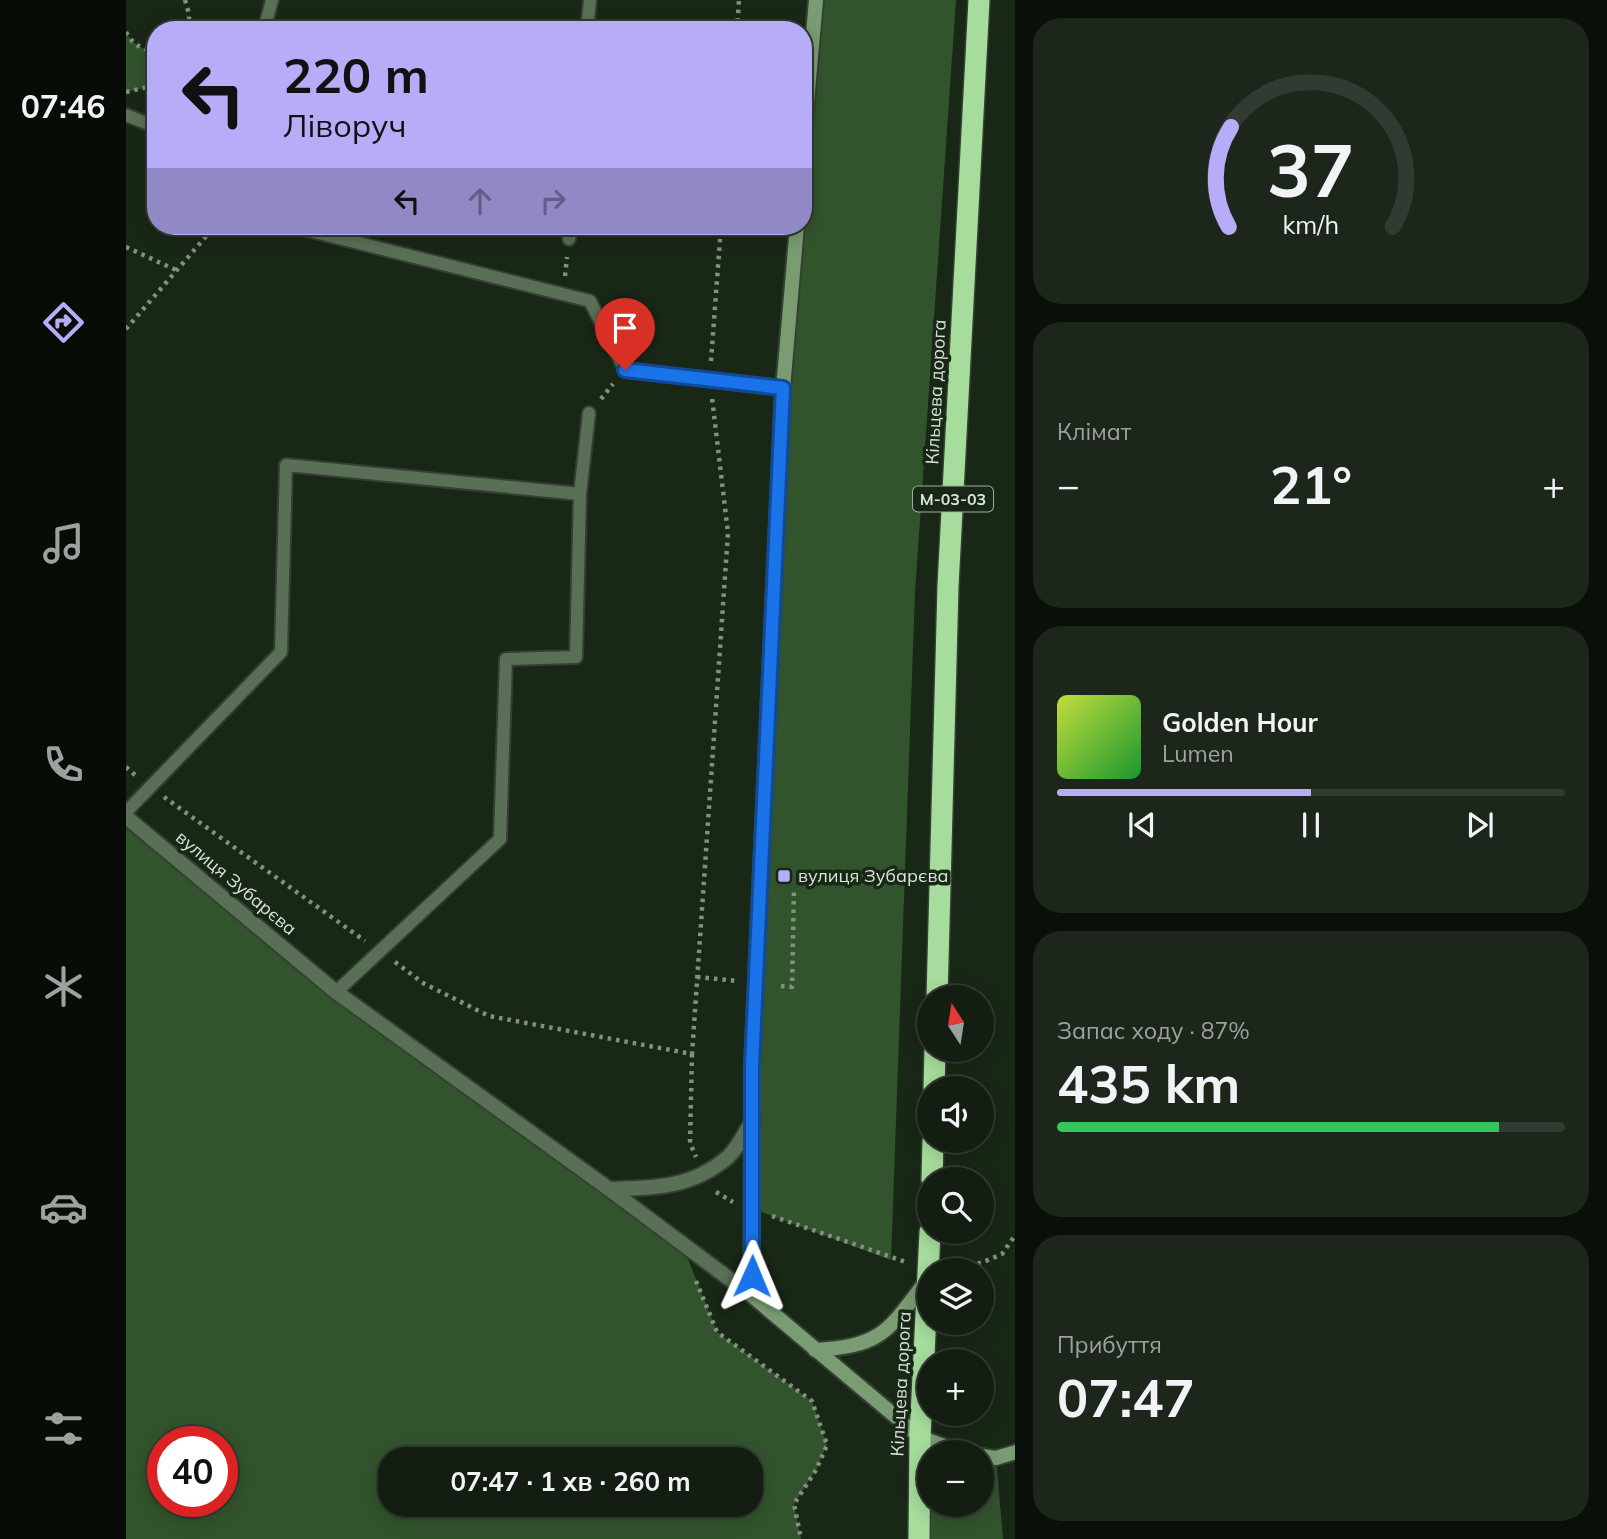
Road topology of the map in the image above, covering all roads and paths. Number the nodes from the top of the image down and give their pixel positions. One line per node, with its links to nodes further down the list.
1 (185, 0): 7 (path)
2 (272, 0): 8 (lane)
3 (590, 0): 9 (lane)
4 (739, 0): 10 (path)
5 (816, 0): 12 (street)
6 (979, 0): 40 (highway, Кільцева дорога / М-03-03)
7 (190, 21)
8 (266, 21)
9 (588, 21)
10 (738, 21)
11 (126, 32): 13 (path)
12 (812, 46)
13 (147, 49)
14 (147, 87): 15 (path)
15 (126, 92)
16 (126, 115): 17 (lane)
17 (147, 124)
18 (207, 235): 24 (path)
19 (327, 235): 25 (lane)
20 (570, 235): 25 (path)
21 (720, 235): 28 (path)
22 (796, 235): 29 (street)
23 (126, 247): 24 (path)
24 (176, 270): 26 (path)
25 (564, 294): 27 (lane)
26 (126, 329)
27 (625, 370): 28 (lane); 30 (path)
28 (709, 380): 29 (lane); 38 (path)
29 (783, 388): 44 (street)
30 (589, 413): 31 (lane)
31 (580, 494): 33 (lane); 37 (lane)
32 (126, 767): 33 (path)
33 (150, 787): 34 (lane); 37 (path)
34 (126, 811)
35 (126, 817): 42 (street, вулиця Зубарєва)
36 (794, 888): 41 (path)
37 (379, 951): 42 (lane); 43 (path)
38 (697, 977): 39 (path); 43 (path)
39 (741, 982)
40 (937, 985)
41 (781, 986)
42 (336, 992): 46 (street, вулиця Зубарєва)
43 (692, 1054): 45 (path)
44 (753, 1120): 46 (street); 54 (street)
45 (698, 1160)
46 (610, 1189): 51 (street, вулиця Зубарєва)
47 (716, 1192): 48 (path)
48 (733, 1202)
49 (764, 1213): 53 (path)
50 (1015, 1235): 52 (path)
51 (682, 1244): 54 (street, вулиця Зубарєва); 62 (path)
52 (993, 1258)
53 (910, 1263)
54 (751, 1295): 57 (street, вулиця Зубарєва)
55 (917, 1296): 57 (street)
56 (931, 1335): 58 (highway, Кільцева дорога)
57 (815, 1349): 58 (street, вулиця Зубарєва)
58 (920, 1437): 59 (street, вулиця Зубарєва); 63 (highway, Кільцева дорога)
59 (928, 1440)
60 (1015, 1452): 61 (street)
61 (994, 1458)
62 (800, 1539)
63 (919, 1539)

